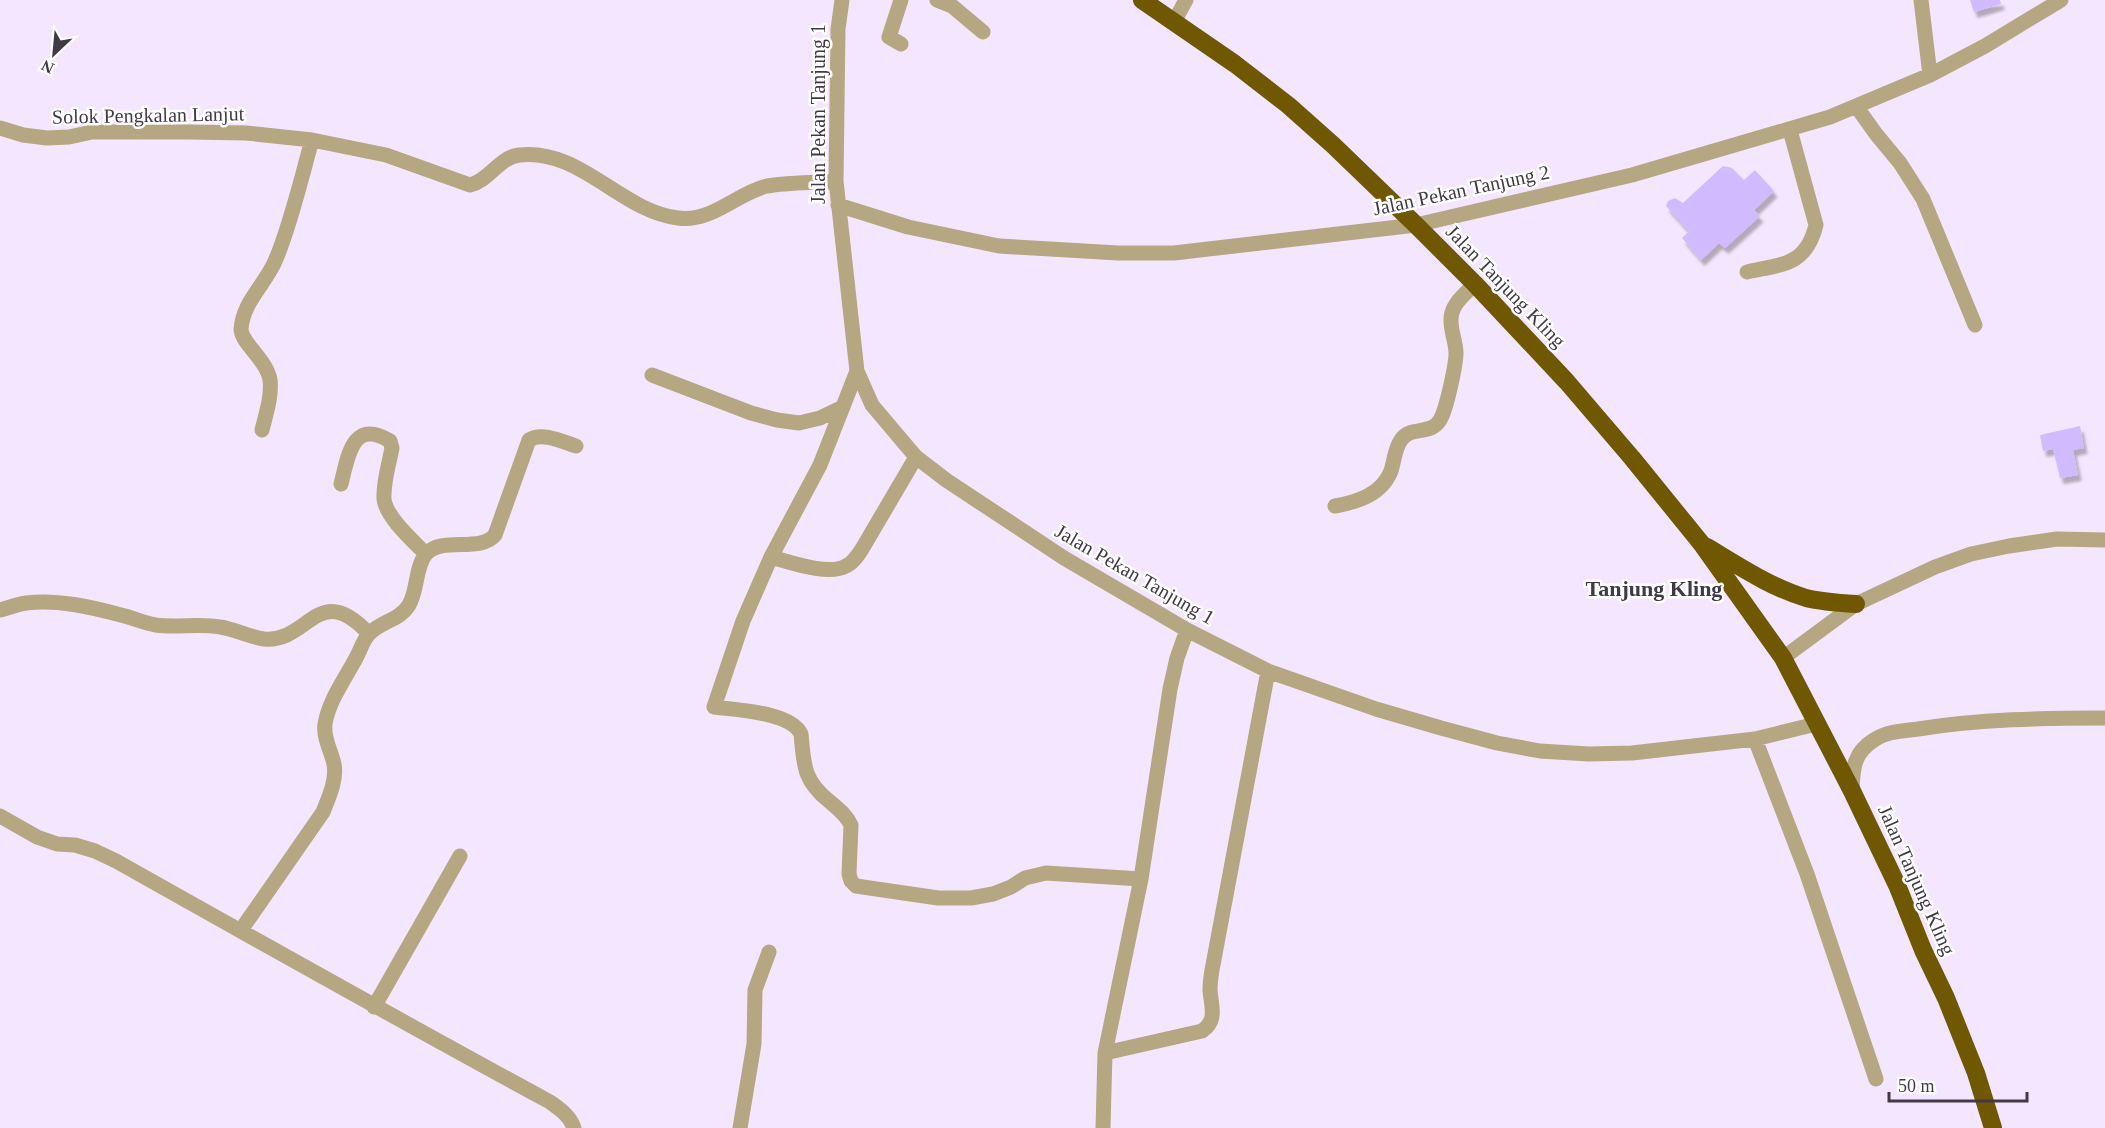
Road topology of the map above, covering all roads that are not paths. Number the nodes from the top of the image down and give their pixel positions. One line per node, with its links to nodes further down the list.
1 (842, 0): 16 (street, Jalan Pekan Tanjung 1)
2 (901, 0): 10 (street)
3 (938, 0): 9 (street)
4 (1143, 0): 8 (highway, Jalan Tanjung Kling)
5 (1186, 0): 8 (street)
6 (1921, 0): 11 (street)
7 (2061, 0): 11 (street, Jalan Pekan Tanjung 2)
8 (1175, 20): 18 (highway, Jalan Tanjung Kling)
9 (983, 32)
10 (902, 44)
11 (1930, 75): 12 (street, Jalan Pekan Tanjung 2)
12 (1856, 106): 14 (street, Jalan Pekan Tanjung 2); 21 (street)
13 (0, 128): 15 (street, Solok Pengkalan Lanjut)
14 (1790, 130): 18 (street, Jalan Pekan Tanjung 2); 19 (street)
15 (312, 140): 16 (street, Solok Pengkalan Lanjut); 25 (street)
16 (836, 182): 17 (street, Jalan Pekan Tanjung 1)
17 (837, 205): 18 (street, Jalan Pekan Tanjung 2); 22 (street, Jalan Pekan Tanjung 1)
18 (1416, 225): 20 (highway, Jalan Tanjung Kling)
19 (1747, 272)
20 (1475, 284): 29 (street); 31 (highway, Jalan Tanjung Kling)
21 (1976, 325)
22 (857, 371): 24 (street); 27 (street, Jalan Pekan Tanjung 1)
23 (652, 375): 24 (street)
24 (843, 407): 33 (street)
25 (262, 430)
26 (576, 446): 32 (street)
27 (916, 457): 33 (street); 36 (street, Jalan Pekan Tanjung 1)
28 (340, 484): 32 (street)
29 (1335, 506)
30 (2105, 540): 34 (street)
31 (1701, 543): 34 (highway); 38 (highway, Jalan Tanjung Kling)
32 (426, 554): 37 (street)
33 (771, 557): 46 (street)
34 (1856, 604): 38 (street)
35 (0, 610): 37 (street)
36 (1187, 630): 39 (street, Jalan Pekan Tanjung 1); 46 (street)
37 (369, 634): 47 (street)
38 (1783, 658): 41 (highway, Jalan Tanjung Kling)
39 (1268, 671): 42 (street, Jalan Pekan Tanjung 1); 50 (street)
40 (2105, 718): 43 (street)
41 (1816, 724): 42 (street, Jalan Pekan Tanjung 1); 43 (highway, Jalan Tanjung Kling)
42 (1755, 739): 51 (street)
43 (1852, 791): 55 (highway, Jalan Tanjung Kling)
44 (0, 816): 47 (street)
45 (460, 856): 49 (street)
46 (1141, 879): 50 (street)
47 (241, 930): 49 (street)
48 (770, 952): 53 (street)
49 (374, 1007): 52 (street)
50 (1105, 1053): 54 (street)
51 (1876, 1079)
52 (574, 1128)
53 (740, 1128)
54 (1103, 1128)
55 (1993, 1128)

